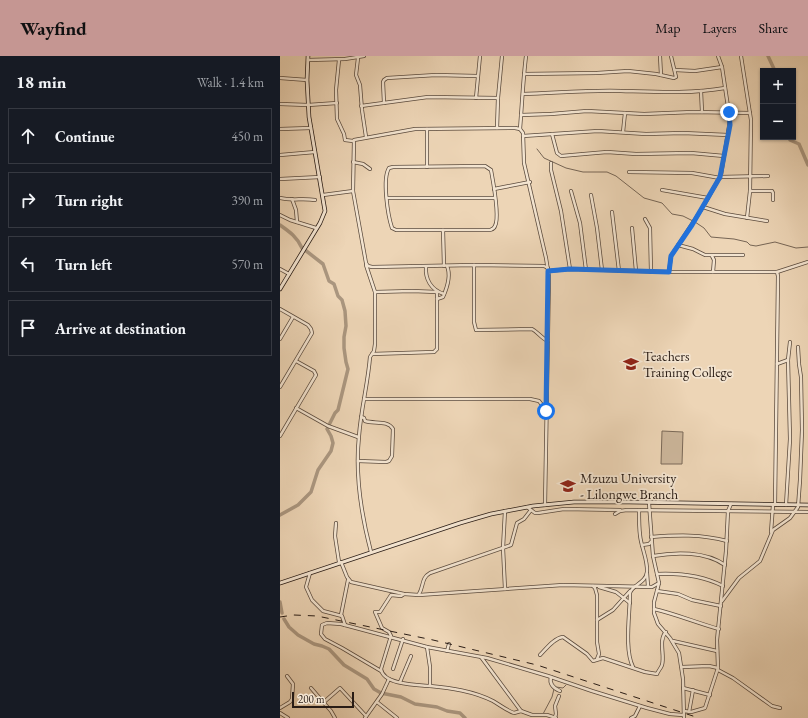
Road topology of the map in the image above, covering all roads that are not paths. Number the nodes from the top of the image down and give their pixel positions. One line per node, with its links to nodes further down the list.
1 (364, 56): 10 (street)
2 (480, 56): 18 (street)
3 (502, 56): 25 (street)
4 (526, 56): 16 (street)
5 (660, 56): 17 (street)
6 (671, 56): 15 (street)
7 (718, 56): 14 (street)
8 (741, 56): 34 (street)
9 (308, 58): 12 (street); 20 (main road)
10 (358, 58): 11 (street); 13 (street)
11 (351, 59): 12 (street); 13 (street)
12 (339, 60): 26 (street)
13 (357, 66): 30 (street)
14 (722, 67): 15 (street); 21 (street)
15 (675, 70): 17 (street)
16 (524, 74): 17 (street); 23 (street)
17 (661, 75)
18 (477, 76): 24 (street); 27 (street)
19 (280, 78): 20 (street)
20 (307, 80): 29 (main road)
21 (725, 88): 22 (street); 32 (street)
22 (701, 91): 23 (street); 31 (street)
23 (523, 94): 35 (street)
24 (476, 98): 25 (street); 27 (street)
25 (498, 98): 37 (street)
26 (337, 103): 29 (street); 46 (street)
27 (384, 103): 30 (street)
28 (280, 104): 29 (street)
29 (308, 105): 36 (main road)
30 (361, 106): 45 (street)
31 (702, 112): 32 (street); 33 (street)
32 (729, 112): 34 (street); 43 (street)
33 (626, 113): 35 (street); 41 (street)
34 (750, 113): 55 (street)
35 (522, 115): 40 (street)
36 (311, 128): 38 (street); 47 (main road)
37 (497, 128): 39 (street); 40 (street)
38 (280, 129)
39 (427, 129): 45 (street); 52 (street)
40 (520, 129): 44 (street)
41 (623, 132): 42 (street); 43 (street)
42 (552, 134): 44 (street); 49 (street)
43 (728, 135): 49 (street)
44 (523, 136): 60 (street)
45 (366, 137): 46 (street)
46 (353, 142): 50 (street)
47 (315, 152): 48 (street); 57 (main road)
48 (280, 155)
49 (724, 156): 58 (street)
50 (353, 162): 53 (street); 63 (street)
51 (550, 163): 96 (street)
52 (427, 167): 61 (street); 69 (street)
53 (370, 169)
54 (629, 172): 58 (street)
55 (750, 176): 56 (street); 58 (street); 65 (street)
56 (768, 176)
57 (320, 177): 59 (street); 66 (main road)
58 (720, 177): 71 (street)
59 (280, 179)
60 (530, 182): 61 (street); 95 (street)
61 (494, 189): 70 (street)
62 (662, 190): 71 (street)
63 (352, 191): 66 (street); 89 (street)
64 (571, 191): 97 (street)
65 (750, 191): 74 (street); 78 (street)
66 (323, 195): 82 (main road)
67 (591, 195): 98 (street)
68 (280, 198): 72 (street)
69 (387, 198): 70 (street); 84 (street)
70 (495, 198): 84 (street)
71 (708, 198): 75 (street)
72 (292, 199): 73 (street); 81 (street)
73 (315, 200)
74 (773, 200)
75 (703, 207): 78 (street); 85 (street)
76 (612, 212): 99 (street)
77 (280, 215): 81 (street)
78 (747, 218): 80 (street)
79 (645, 219): 101 (street)
80 (767, 221)
81 (297, 222): 82 (street)
82 (316, 228): 105 (main road)
83 (632, 228): 100 (street)
84 (443, 230): 92 (street)
85 (678, 245): 87 (street); 102 (street)
86 (743, 255): 87 (street)
87 (712, 256): 103 (street)
88 (808, 262): 104 (street)
89 (366, 263): 91 (street); 107 (street)
90 (474, 265): 93 (street); 95 (street); 113 (street)
91 (426, 266): 92 (street); 108 (street)
92 (444, 266): 93 (street)
93 (448, 266): 108 (street)
94 (280, 269): 105 (street)
95 (548, 269): 96 (street); 113 (street)
96 (570, 269): 97 (street)
97 (586, 270): 98 (street)
98 (602, 270): 99 (street)
99 (618, 271): 100 (street)
100 (636, 271): 101 (street)
101 (652, 272): 102 (street)
102 (669, 272): 103 (street)
103 (714, 272): 104 (street)
104 (777, 272): 119 (street)
105 (289, 274): 106 (main road)
106 (280, 289)
107 (375, 292): 109 (street); 116 (street)
108 (444, 294): 109 (street)
109 (437, 299): 116 (street)
110 (280, 309): 111 (street)
111 (293, 317): 112 (street); 118 (street)
112 (280, 339)
113 (548, 341): 123 (street)
114 (790, 342): 117 (street)
115 (798, 347): 133 (street)
116 (372, 354): 121 (street)
117 (788, 360): 119 (street); 132 (street)
118 (296, 361): 120 (street); 122 (street)
119 (777, 364): 131 (street)
120 (280, 387)
121 (364, 399): 123 (street); 124 (street)
122 (296, 408): 125 (street); 126 (street)
123 (546, 411): 130 (street)
124 (361, 417): 126 (street); 127 (street)
125 (280, 436)
126 (358, 437): 127 (street)
127 (358, 461): 153 (street)
128 (649, 503): 129 (main road); 130 (main road); 139 (street)
129 (731, 504): 131 (main road); 141 (street)
130 (545, 505): 135 (main road)
131 (774, 505): 132 (main road); 142 (street)
132 (786, 505): 133 (main road)
133 (799, 505): 134 (main road); 143 (street)
134 (808, 505)
135 (527, 507): 136 (street); 140 (main road)
136 (531, 510): 137 (street); 152 (street)
137 (626, 510): 138 (street); 145 (street)
138 (639, 510): 139 (street); 151 (street)
139 (649, 510): 141 (street); 148 (street)
140 (505, 511): 152 (street); 153 (main road)
141 (728, 511): 142 (street); 149 (street)
142 (772, 511): 143 (street); 147 (street)
143 (795, 511): 144 (street); 147 (street)
144 (808, 512)
145 (615, 514)
146 (336, 523): 155 (street)
147 (771, 533): 173 (street)
148 (651, 537): 149 (street); 150 (street)
149 (727, 541): 156 (street)
150 (652, 542): 151 (street); 154 (street)
151 (642, 544): 158 (street)
152 (503, 548): 167 (street); 171 (street)
153 (371, 552): 155 (main road)
154 (653, 556): 156 (street); 159 (street)
155 (340, 562): 157 (main road); 160 (street)
156 (725, 565): 166 (street)
157 (311, 572): 161 (main road); 177 (street)
158 (647, 572): 164 (street); 165 (street)
159 (657, 574): 162 (street); 166 (street)
160 (349, 579): 170 (street); 177 (street)
161 (280, 583)
162 (659, 583): 165 (street); 169 (street)
163 (592, 586): 164 (street); 167 (street); 172 (street); 178 (street)
164 (637, 586): 165 (street); 168 (street)
165 (648, 586)
166 (723, 586): 173 (street)
167 (505, 589): 171 (street)
168 (630, 590): 172 (street); 174 (street)
169 (657, 591): 175 (street); 176 (street)
170 (404, 594): 171 (street); 182 (street)
171 (418, 595)
172 (624, 598): 174 (street); 178 (street)
173 (722, 601): 175 (street)
174 (630, 604): 193 (street)
175 (721, 606): 180 (street)
176 (654, 609): 180 (street); 181 (street)
177 (341, 615): 179 (street)
178 (597, 620): 192 (street)
179 (345, 625): 182 (street); 197 (street)
180 (719, 630): 188 (street)
181 (666, 632): 184 (street); 193 (street)
182 (391, 636): 183 (street); 197 (street)
183 (403, 639): 186 (street); 195 (street)
184 (672, 640): 188 (street); 194 (street)
185 (449, 644): 187 (street)
186 (427, 647): 187 (street); 202 (street)
187 (447, 651): 191 (street)
188 (717, 651): 196 (street)
189 (540, 654): 192 (street)
190 (411, 656): 201 (street)
191 (481, 656): 199 (street); 215 (street)
192 (597, 659): 193 (street)
193 (633, 667)
194 (682, 667): 196 (street); 204 (street)
195 (393, 669)
196 (718, 669): 207 (street); 213 (street)
197 (381, 671): 200 (street)
198 (287, 676): 212 (street)
199 (552, 677): 206 (street); 211 (street)
200 (389, 679): 201 (street); 210 (street)
201 (400, 682): 202 (street)
202 (430, 686): 215 (street)
203 (311, 688): 209 (street)
204 (683, 688): 205 (street); 214 (street)
205 (692, 690): 207 (street); 216 (street)
206 (560, 691)
207 (710, 694): 216 (street)
208 (559, 696): 223 (street)
209 (324, 702): 219 (street); 221 (street)
210 (377, 702): 219 (street); 222 (street)
211 (640, 706): 218 (street); 224 (street)
212 (280, 708)
213 (780, 708)
214 (684, 711): 216 (street); 218 (street)
215 (521, 712): 223 (street)
216 (689, 712)
217 (280, 713): 220 (street)
218 (684, 716)
219 (365, 717)
220 (288, 718)
221 (335, 718)
222 (397, 718)
223 (556, 718)
224 (631, 718)

